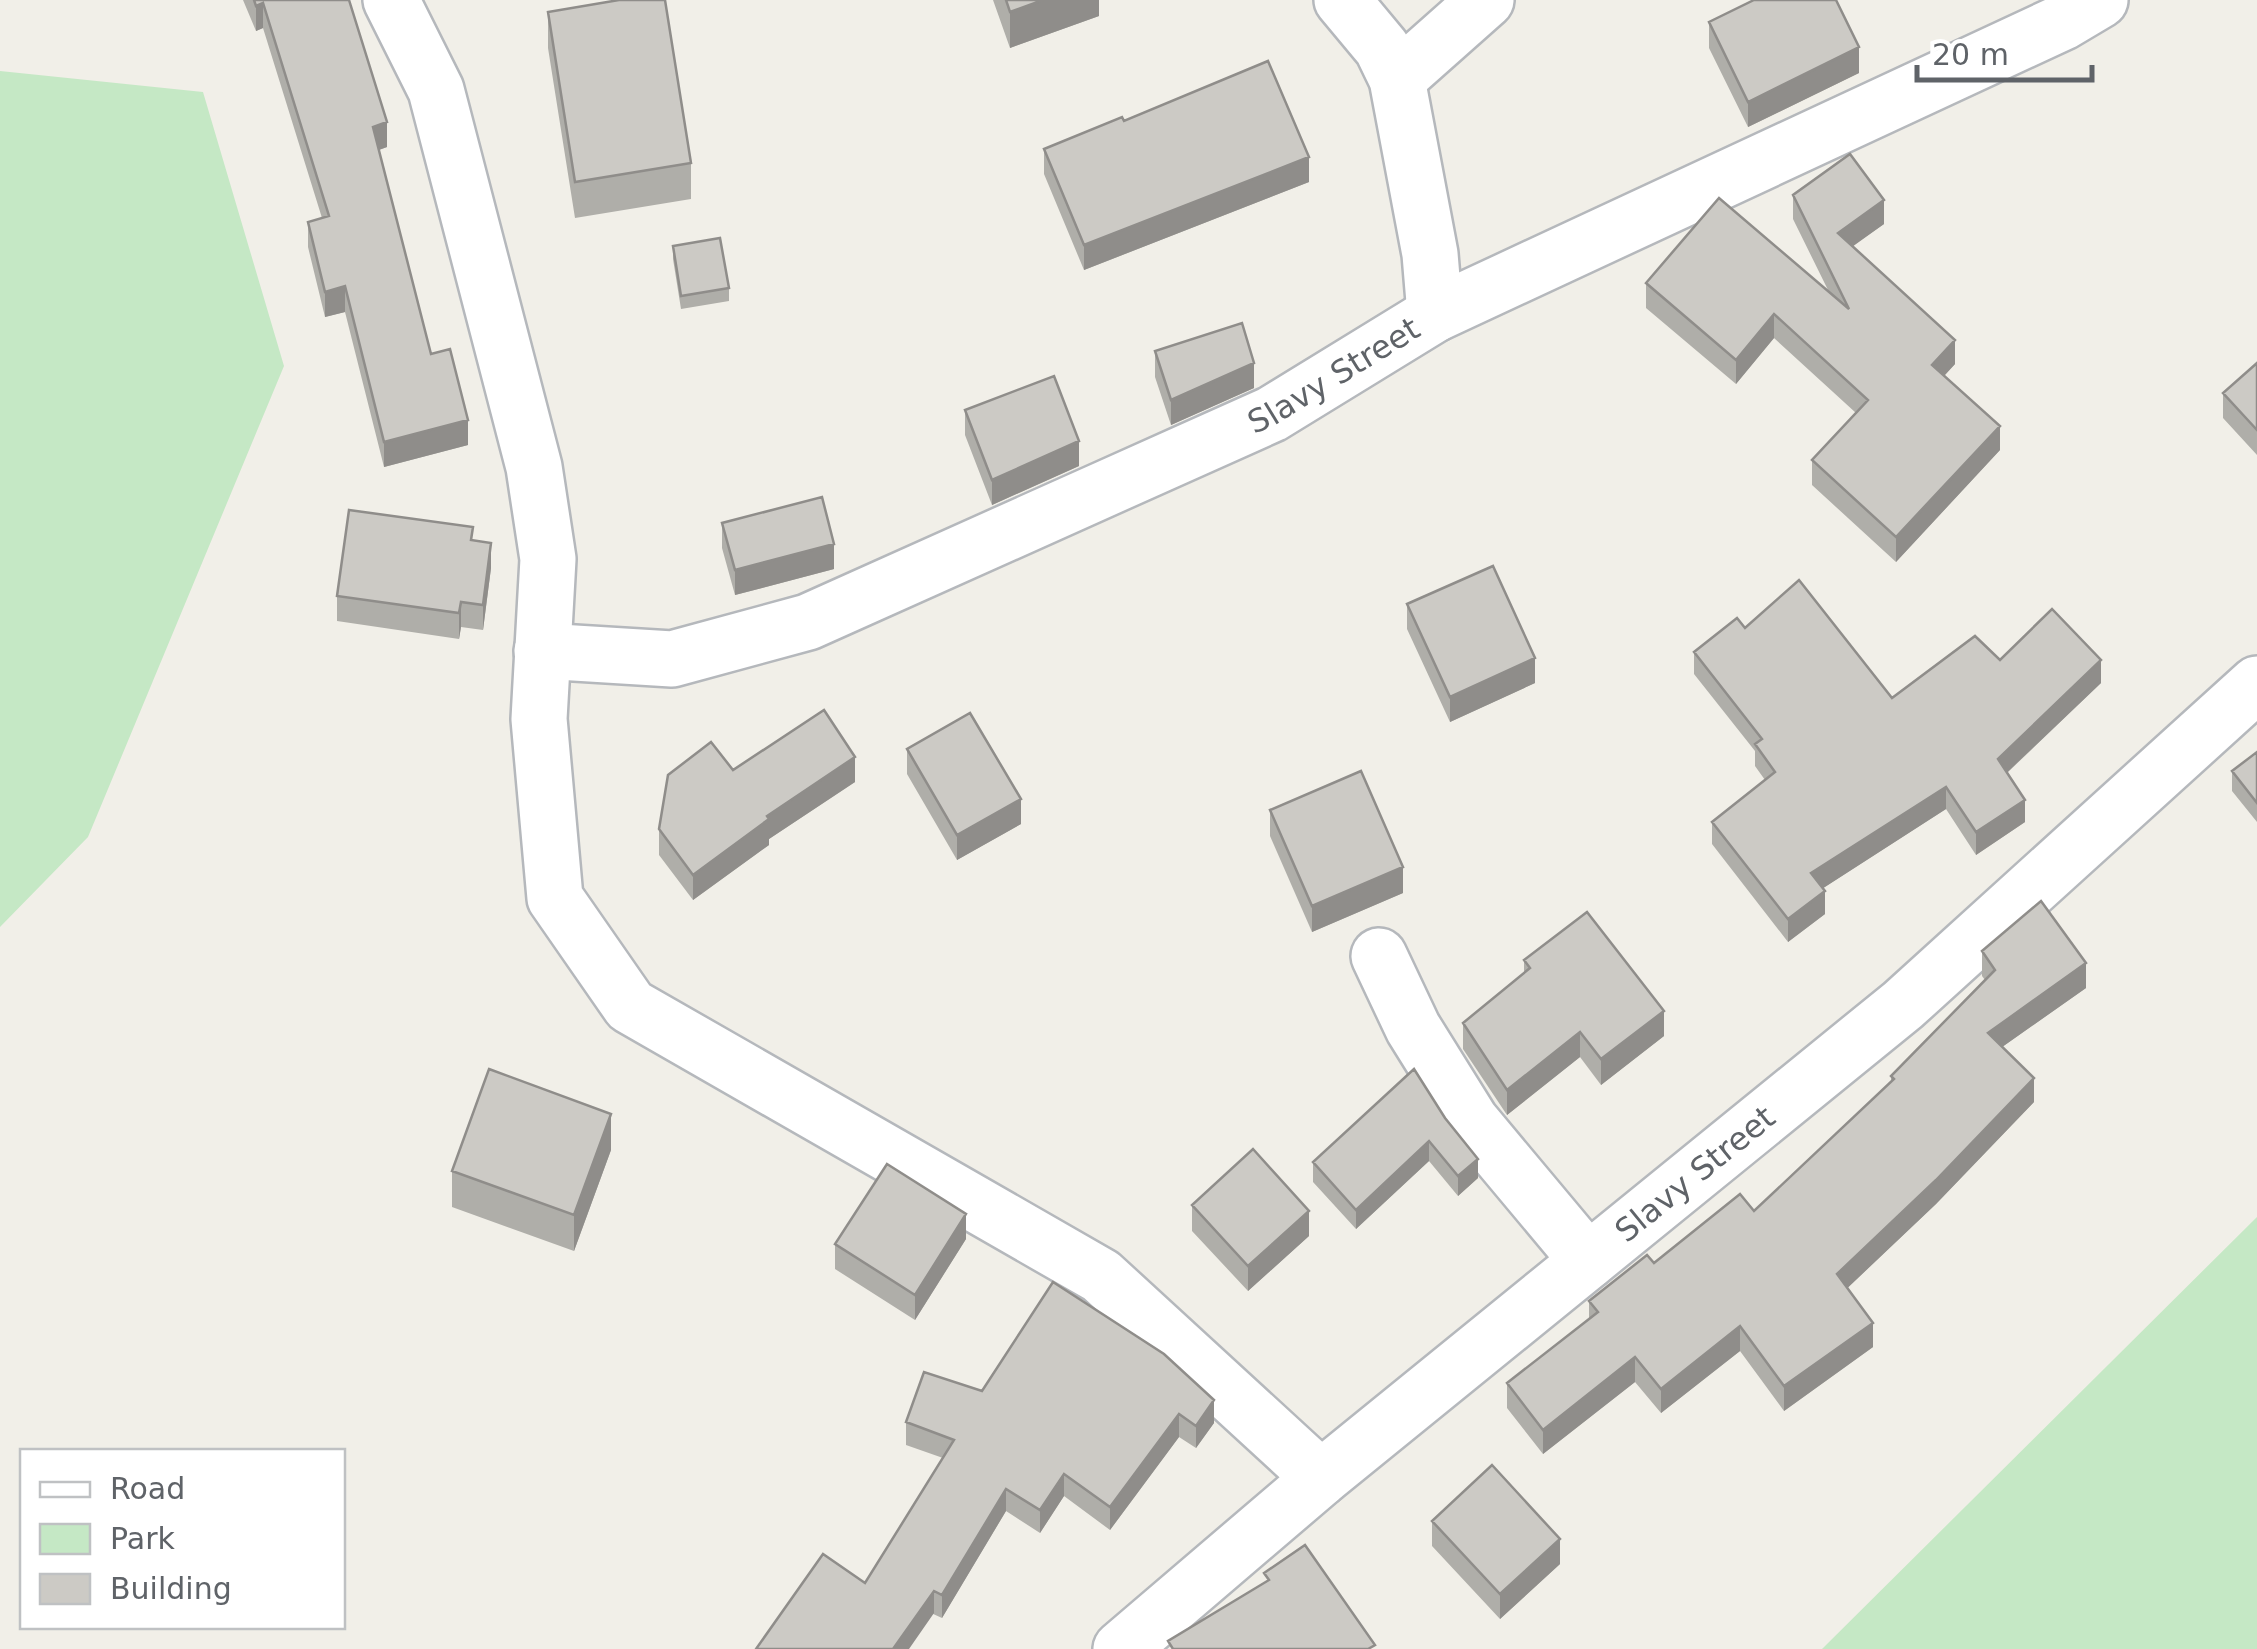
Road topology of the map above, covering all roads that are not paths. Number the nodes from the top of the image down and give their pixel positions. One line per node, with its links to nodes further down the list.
1 (391, 0): 7 (street)
2 (1342, 0): 5 (street)
3 (1486, 0): 5 (street)
4 (2100, 0): 6 (street, Slavy Street)
5 (1396, 79): 6 (street)
6 (1435, 314): 7 (street, Slavy Street)
7 (542, 651): 11 (street)
8 (2257, 684): 10 (street, Slavy Street)
9 (1379, 956): 10 (street)
10 (1588, 1261): 11 (street, Slavy Street)
11 (1322, 1478): 12 (street, Slavy Street)
12 (1121, 1649)

